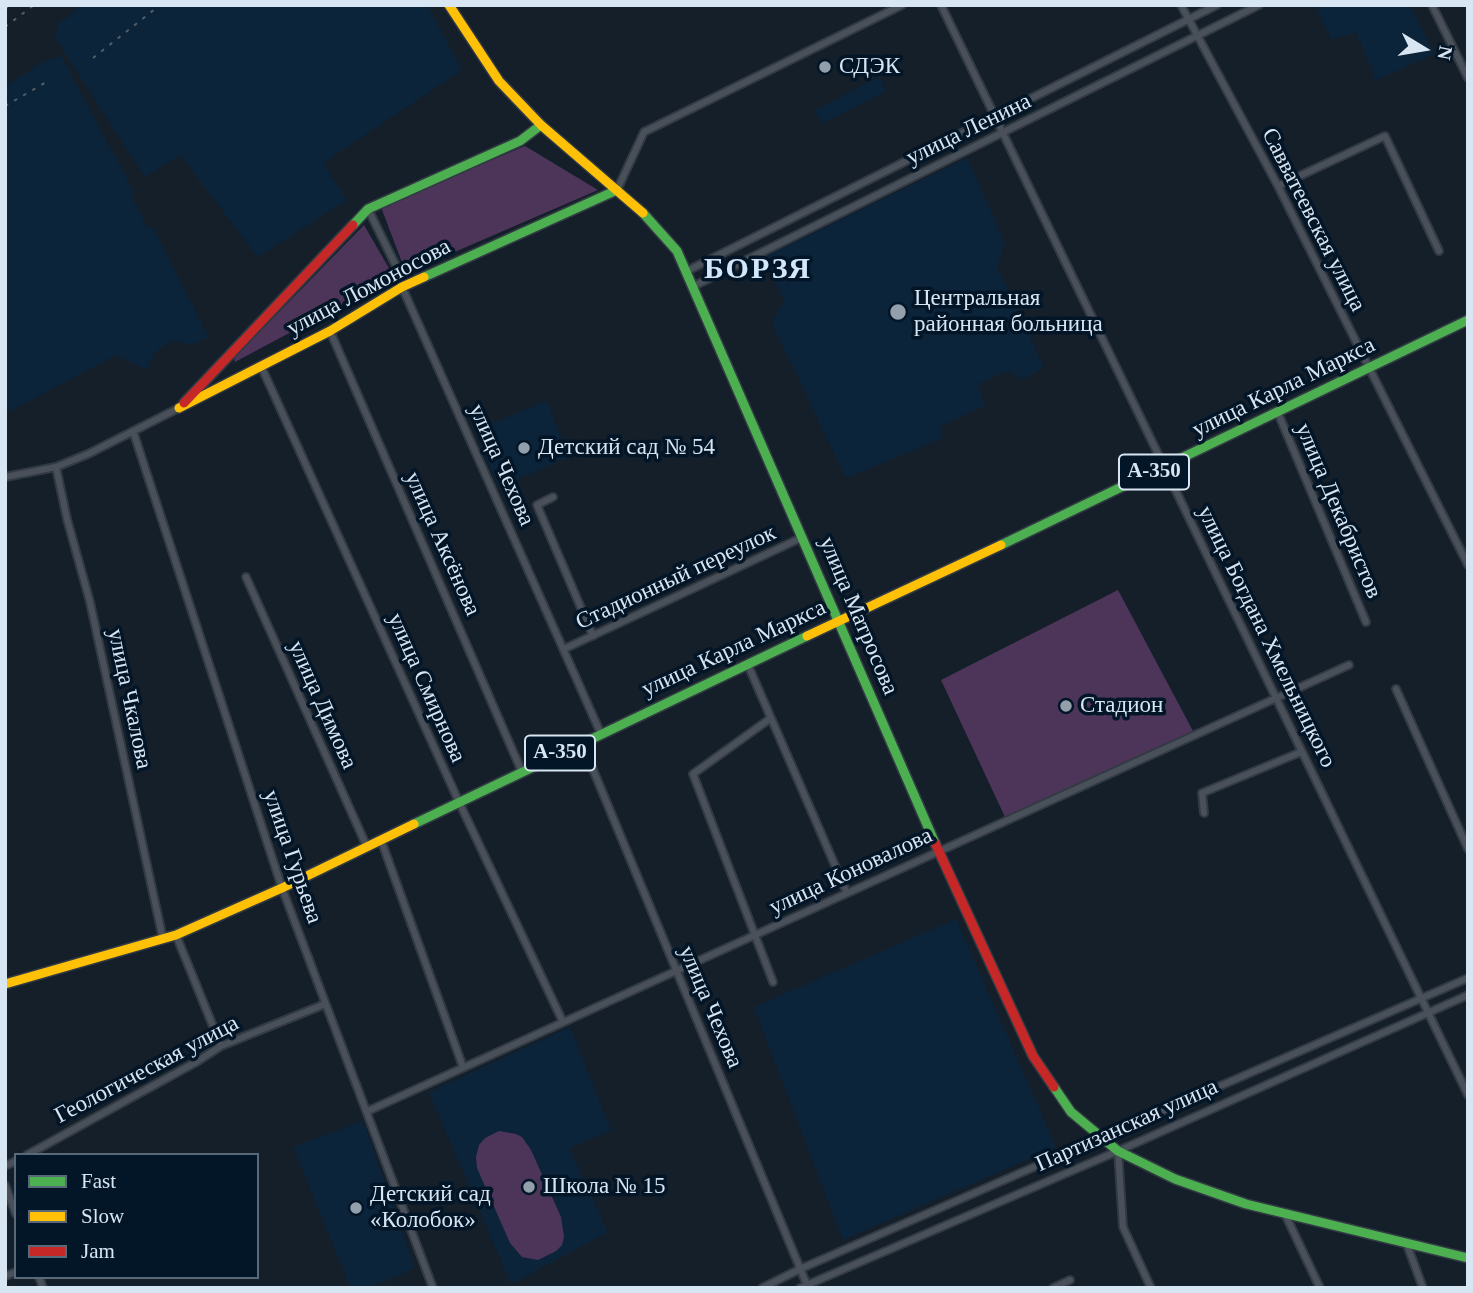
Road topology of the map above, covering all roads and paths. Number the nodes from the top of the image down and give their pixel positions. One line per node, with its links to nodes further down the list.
1 (449, 5): 12 (main road, улица Матросова)
2 (902, 5): 15 (street)
3 (941, 5): 11 (street, улица Богдана Хмельницкого)
4 (1181, 5): 8 (street, Савватеевская улица)
5 (1216, 5): 8 (street, улица Ленина)
6 (1259, 5): 9 (street, улица Ленина)
7 (1432, 5): 10 (street)
8 (1188, 20): 9 (street, Савватеевская улица); 11 (street, улица Ленина)
9 (1197, 37): 13 (street, улица Ленина); 14 (street, Савватеевская улица)
10 (1468, 78)
11 (996, 115): 13 (street, улица Богдана Хмельницкого); 18 (street, улица Ленина)
12 (541, 125): 15 (main road, улица Матросова); 16 (main road, улица Ломоносова)
13 (1004, 131): 19 (street, улица Ленина); 29 (street, улица Богдана Хмельницкого)
14 (1278, 186): 17 (street); 24 (street, Савватеевская улица)
15 (617, 190): 18 (main road, улица Матросова); 20 (main road, улица Ломоносова)
16 (368, 209): 20 (street, улица Чехова); 25 (main road, улица Ломоносова)
17 (1439, 251)
18 (687, 271): 19 (main road, улица Матросова)
19 (694, 286): 32 (main road, улица Матросова)
20 (402, 287): 22 (main road, улица Ломоносова); 38 (street, улица Чехова)
21 (1468, 320): 24 (main road, улица Карла Маркса / А-350)
22 (330, 331): 23 (main road, улица Ломоносова); 47 (street, улица Аксёнова)
23 (261, 366): 25 (main road, улица Ломоносова); 48 (street, улица Смирнова)
24 (1369, 369): 26 (main road, улица Карла Маркса / А-350); 33 (street, Савватеевская улица)
25 (179, 408): 27 (street, улица Ломоносова)
26 (1279, 413): 29 (main road, улица Карла Маркса / А-350); 36 (street, улица Декабристов)
27 (133, 431): 28 (street, улица Ломоносова); 54 (street, улица Гурьева)
28 (57, 467): 30 (street, улица Ломоносова); 58 (street, улица Чкалова)
29 (1165, 467): 35 (main road, улица Карла Маркса / А-350); 42 (street, улица Богдана Хмельницкого)
30 (5, 477)
31 (553, 497): 37 (street, улица Чехова)
32 (803, 537): 35 (main road, улица Матросова); 37 (street, Стадионный переулок)
33 (1468, 565)
34 (246, 576): 51 (street, улица Димова)
35 (839, 621): 39 (main road, улица Карла Маркса / А-350); 53 (main road, улица Матросова)
36 (1366, 622)
37 (593, 636): 38 (street, Стадионный переулок)
38 (564, 649): 44 (street, улица Чехова)
39 (748, 665): 43 (street); 44 (main road, улица Карла Маркса / А-350)
40 (1349, 665): 42 (street, улица Коновалова)
41 (1396, 688): 52 (street)
42 (1275, 698): 46 (street, улица Богдана Хмельницкого); 53 (street, улица Коновалова)
43 (771, 718): 55 (street); 57 (street)
44 (601, 734): 45 (main road, улица Карла Маркса / А-350)
45 (582, 743): 47 (main road, улица Карла Маркса / А-350); 59 (street, улица Чехова)
46 (1301, 752): 49 (street); 64 (street, улица Богдана Хмельницкого)
47 (522, 772): 48 (main road, улица Карла Маркса / А-350)
48 (459, 802): 50 (main road, улица Карла Маркса / А-350); 67 (street, улица Смирнова)
49 (1204, 813)
50 (381, 840): 51 (main road, улица Карла Маркса / А-350); 69 (street)
51 (367, 847): 54 (main road, улица Карла Маркса / А-350)
52 (1468, 849)
53 (939, 851): 55 (street, улица Коновалова); 72 (main road, улица Матросова)
54 (282, 888): 56 (main road, улица Карла Маркса / А-350); 65 (street, улица Гурьева)
55 (847, 893): 57 (street, улица Коновалова)
56 (176, 935): 58 (main road, улица Карла Маркса / А-350); 68 (street)
57 (754, 935): 59 (street, улица Коновалова); 61 (street)
58 (163, 939): 62 (main road, улица Карла Маркса / А-350)
59 (675, 971): 67 (street, улица Коновалова); 80 (street, улица Чехова)
60 (1468, 978): 64 (street, Партизанская улица)
61 (773, 982)
62 (5, 984)
63 (1468, 995): 66 (street, Партизанская улица)
64 (1420, 1000): 66 (street, улица Богдана Хмельницкого); 72 (street, Партизанская улица)
65 (325, 1004): 68 (street, Геологическая улица); 71 (street, улица Гурьева)
66 (1427, 1014): 70 (street, улица Богдана Хмельницкого); 73 (street, Партизанская улица)
67 (564, 1022): 69 (street, улица Коновалова)
68 (221, 1046): 74 (street, Геологическая улица)
69 (463, 1067): 71 (street, улица Коновалова)
70 (1468, 1095)
71 (368, 1111): 83 (street, улица Гурьева)
72 (1103, 1138): 73 (main road, улица Матросова); 80 (street, Партизанская улица)
73 (1118, 1151): 77 (main road, улица Матросова); 82 (street, Партизанская улица); 86 (street)
74 (31, 1153)
75 (5, 1185): 76 (street)
76 (14, 1209)
77 (1285, 1214): 78 (main road, улица Матросова); 87 (street)
78 (1406, 1242): 79 (main road, улица Матросова); 88 (street)
79 (1468, 1258)
80 (800, 1269): 82 (street, улица Чехова); 84 (street, Партизанская улица)
81 (1070, 1280): 85 (street)
82 (804, 1286)
83 (433, 1288)
84 (762, 1288)
85 (1053, 1288)
86 (1151, 1288)
87 (1320, 1288)
88 (1423, 1288)

